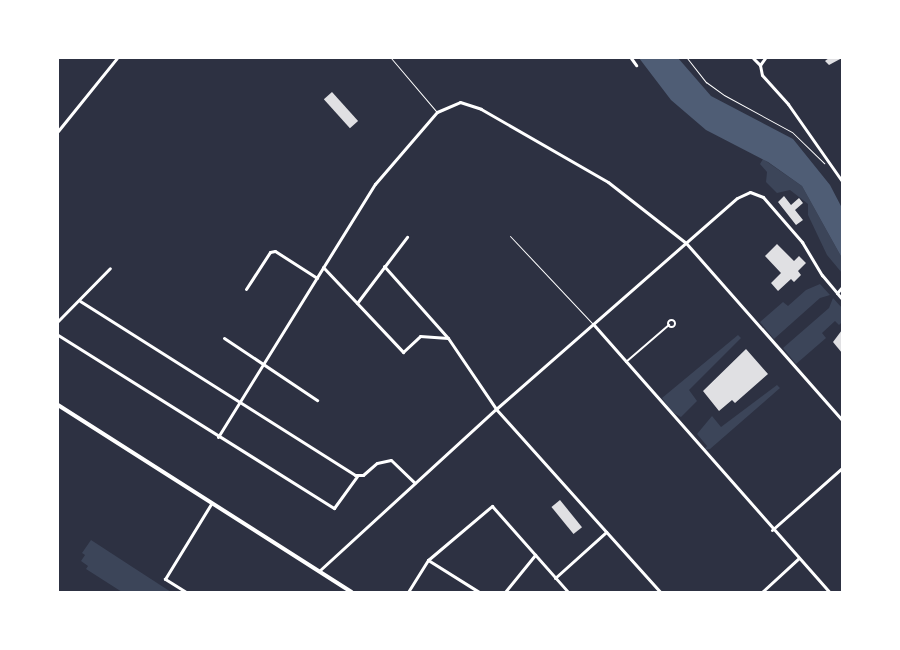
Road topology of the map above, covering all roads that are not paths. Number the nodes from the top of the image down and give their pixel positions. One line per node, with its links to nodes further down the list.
1 (117, 58): 9 (street)
2 (391, 58): 8 (lane)
3 (631, 58): 6 (street)
4 (753, 58): 7 (street)
5 (765, 58): 7 (street)
6 (636, 65)
7 (760, 65): 10 (street)
8 (437, 112): 13 (street); 15 (street)
9 (58, 131)
10 (842, 181)
11 (510, 236): 25 (lane)
12 (407, 237): 14 (street)
13 (686, 243): 20 (street); 25 (street); 36 (street)
14 (384, 266): 23 (street); 29 (street)
15 (324, 267): 17 (street); 23 (street)
16 (110, 268): 22 (street)
17 (317, 278): 19 (street); 31 (street)
18 (842, 287): 20 (street)
19 (246, 289)
20 (837, 292): 21 (street)
21 (842, 299)
22 (80, 300): 24 (street); 33 (street)
23 (357, 303): 29 (street)
24 (58, 321)
25 (594, 325): 30 (street); 35 (street)
26 (669, 326): 30 (street)
27 (58, 335): 37 (street)
28 (224, 338): 31 (street)
29 (448, 338): 35 (street)
30 (626, 362): 42 (street)
31 (263, 364): 32 (street); 33 (street)
32 (317, 400)
33 (239, 402): 37 (street); 39 (street)
34 (58, 405): 41 (main road)
35 (496, 409): 40 (street); 43 (street)
36 (842, 420)
37 (218, 437): 39 (street)
38 (842, 468): 42 (street)
39 (358, 476): 40 (street)
40 (415, 483): 47 (street)
41 (211, 504): 47 (main road); 50 (street)
42 (772, 530): 45 (street)
43 (606, 532): 48 (street); 56 (street)
44 (535, 555): 46 (street); 48 (street); 54 (street)
45 (798, 558): 49 (street); 57 (street)
46 (428, 560): 52 (street); 53 (street)
47 (319, 571): 51 (main road)
48 (555, 578): 55 (street)
49 (828, 591): 58 (street)
50 (186, 592)
51 (352, 592)
52 (408, 592)
53 (479, 592)
54 (504, 592)
55 (568, 592)
56 (660, 592)
57 (762, 592)
58 (823, 592)

